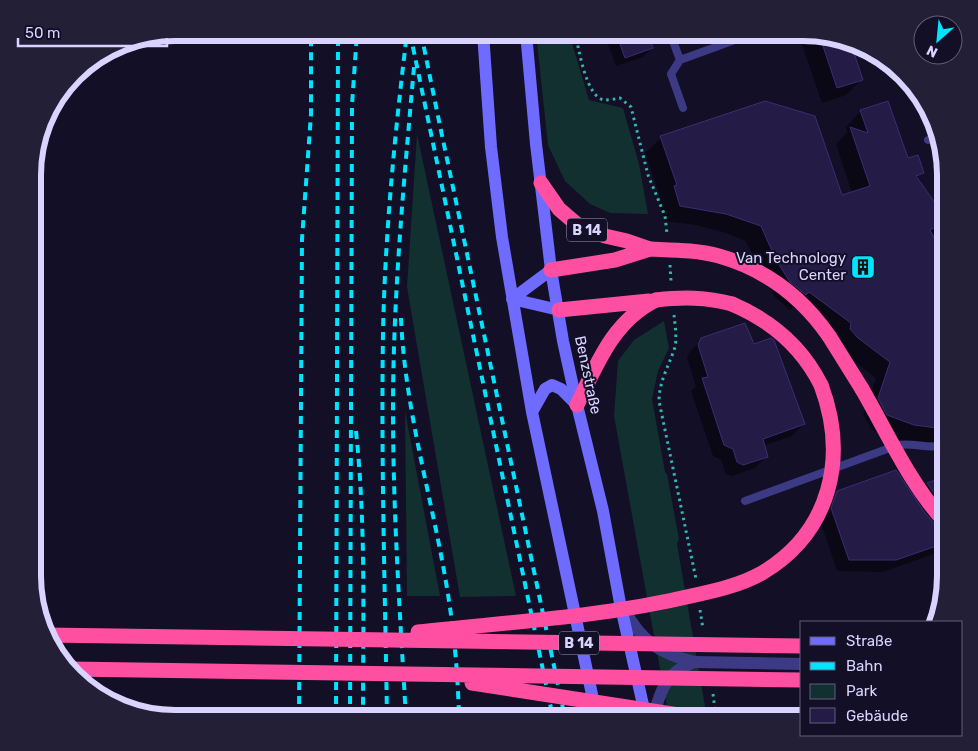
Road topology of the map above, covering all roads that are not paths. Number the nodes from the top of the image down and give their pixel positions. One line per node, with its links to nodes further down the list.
1 (485, 41): 12 (main road)
2 (527, 42): 9 (main road, Benzstraße)
3 (673, 42): 5 (lane)
4 (730, 42): 5 (lane)
5 (680, 60): 6 (lane)
6 (683, 108)
7 (932, 139): 8 (lane)
8 (928, 140)
9 (541, 183): 10 (highway, B 14); 11 (main road, Benzstraße)
10 (650, 249): 11 (highway, B 14); 19 (highway, B 14, bridge)
11 (551, 270): 12 (main road); 14 (main road, Benzstraße)
12 (512, 299): 14 (main road); 16 (main road)
13 (656, 300): 14 (highway); 15 (highway); 22 (highway, B 14, bridge)
14 (559, 310): 15 (main road, Benzstraße)
15 (577, 406): 16 (main road); 20 (main road, Benzstraße)
16 (532, 412): 29 (main road)
17 (936, 447): 18 (lane)
18 (745, 502)
19 (936, 510)
20 (620, 603): 24 (street); 32 (main road, Benzstraße)
21 (55, 635): 22 (highway, B 14, bridge)
22 (357, 639): 23 (highway, B 14, bridge)
23 (800, 646)
24 (694, 662): 25 (street, bridge); 34 (street)
25 (800, 664)
26 (79, 669): 27 (highway, B 14, bridge)
27 (416, 674): 28 (highway, B 14, bridge); 33 (highway, B 14, bridge)
28 (800, 680)
29 (593, 697): 30 (main road); 31 (street)
30 (595, 710)
31 (605, 710)
32 (644, 710)
33 (648, 710)
34 (655, 710)

